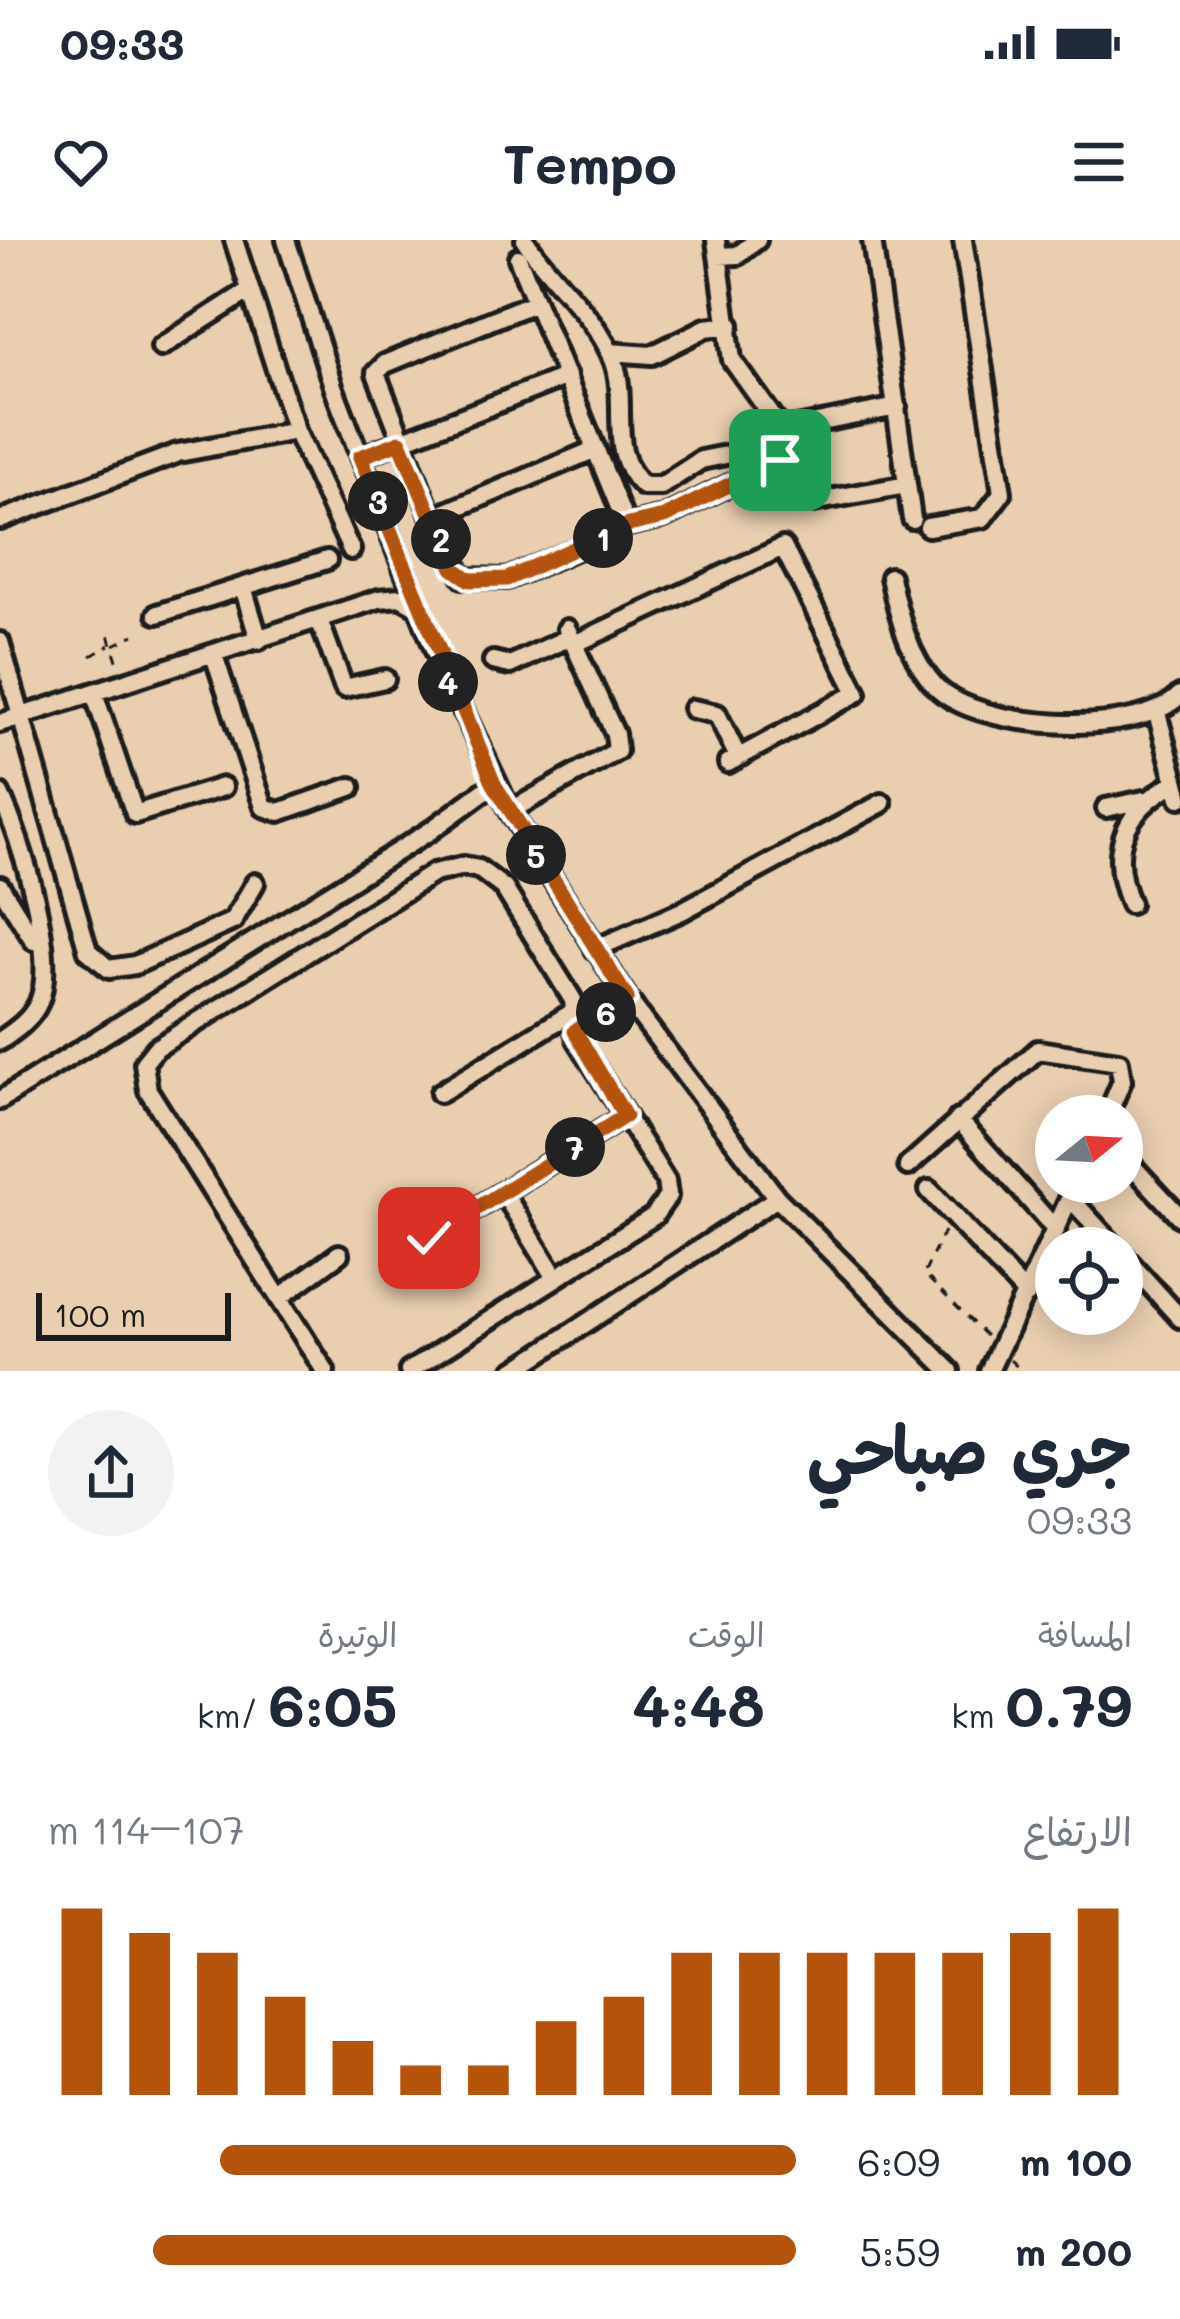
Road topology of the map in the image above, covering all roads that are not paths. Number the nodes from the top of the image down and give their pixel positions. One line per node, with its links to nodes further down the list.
1 (235, 240): 8 (street)
2 (286, 240): 19 (street)
3 (757, 240): 6 (street)
4 (872, 240): 14 (street)
5 (963, 240): 20 (street)
6 (717, 248): 10 (street)
7 (522, 249): 9 (street); 12 (street)
8 (250, 290): 11 (street); 16 (street)
9 (536, 302): 13 (street); 17 (street)
10 (730, 325): 12 (street); 15 (street)
11 (161, 347)
12 (610, 352): 15 (street)
13 (567, 376): 17 (street); 18 (street)
14 (897, 407): 15 (street); 20 (street)
15 (782, 430)
16 (296, 431): 22 (street); 24 (street)
17 (400, 442): 19 (street); 21 (street)
18 (596, 449): 21 (street); 23 (street)
19 (360, 457): 26 (street)
20 (907, 484): 23 (street)
21 (432, 518): 23 (street)
22 (0, 520)
23 (624, 526)
24 (351, 550)
25 (327, 560): 28 (street)
26 (401, 562): 29 (street); 30 (street)
27 (890, 577): 41 (street)
28 (242, 587): 31 (street); 34 (street)
29 (379, 598): 30 (street); 32 (street)
30 (418, 608): 45 (street)
31 (158, 614)
32 (319, 620): 34 (street); 38 (street)
33 (570, 637): 37 (street); 43 (street); 53 (street)
34 (260, 640): 36 (street)
35 (0, 641): 42 (street)
36 (214, 655): 39 (street); 46 (street)
37 (494, 661)
38 (385, 679)
39 (94, 692): 42 (street); 47 (street)
40 (1180, 695): 41 (street)
41 (1157, 712): 48 (street)
42 (22, 716): 44 (street); 54 (street)
43 (696, 716)
44 (0, 723)
45 (494, 784): 53 (street); 65 (street)
46 (351, 787)
47 (224, 788)
48 (1177, 791): 50 (street)
49 (0, 794): 58 (street)
50 (1145, 800): 52 (street); 56 (street)
51 (883, 803): 57 (street)
52 (1106, 808)
53 (510, 811): 57 (street)
54 (256, 884)
55 (0, 886): 58 (street)
56 (1130, 904)
57 (595, 949): 59 (street)
58 (41, 952): 62 (street)
59 (627, 998): 61 (street); 72 (street)
60 (576, 1010): 61 (street); 63 (street); 81 (street)
61 (575, 1031): 66 (street)
62 (0, 1041)
63 (440, 1093)
64 (1116, 1095): 67 (street)
65 (0, 1100)
66 (625, 1116): 71 (street); 78 (street)
67 (958, 1119): 68 (street); 74 (street)
68 (908, 1166)
69 (1143, 1177): 73 (street)
70 (929, 1190): 80 (street)
71 (503, 1192): 75 (street); 78 (street)
72 (777, 1198): 83 (street); 86 (street)
73 (1180, 1217)
74 (1053, 1227)
75 (429, 1238)
76 (339, 1255): 81 (street)
77 (1143, 1277): 82 (street)
78 (556, 1278): 85 (street)
79 (1035, 1278): 80 (street)
80 (1028, 1294): 87 (street)
81 (279, 1298): 84 (street)
82 (1180, 1318)
83 (944, 1369)
84 (325, 1371)
85 (410, 1371)
86 (513, 1371)
87 (989, 1371)

